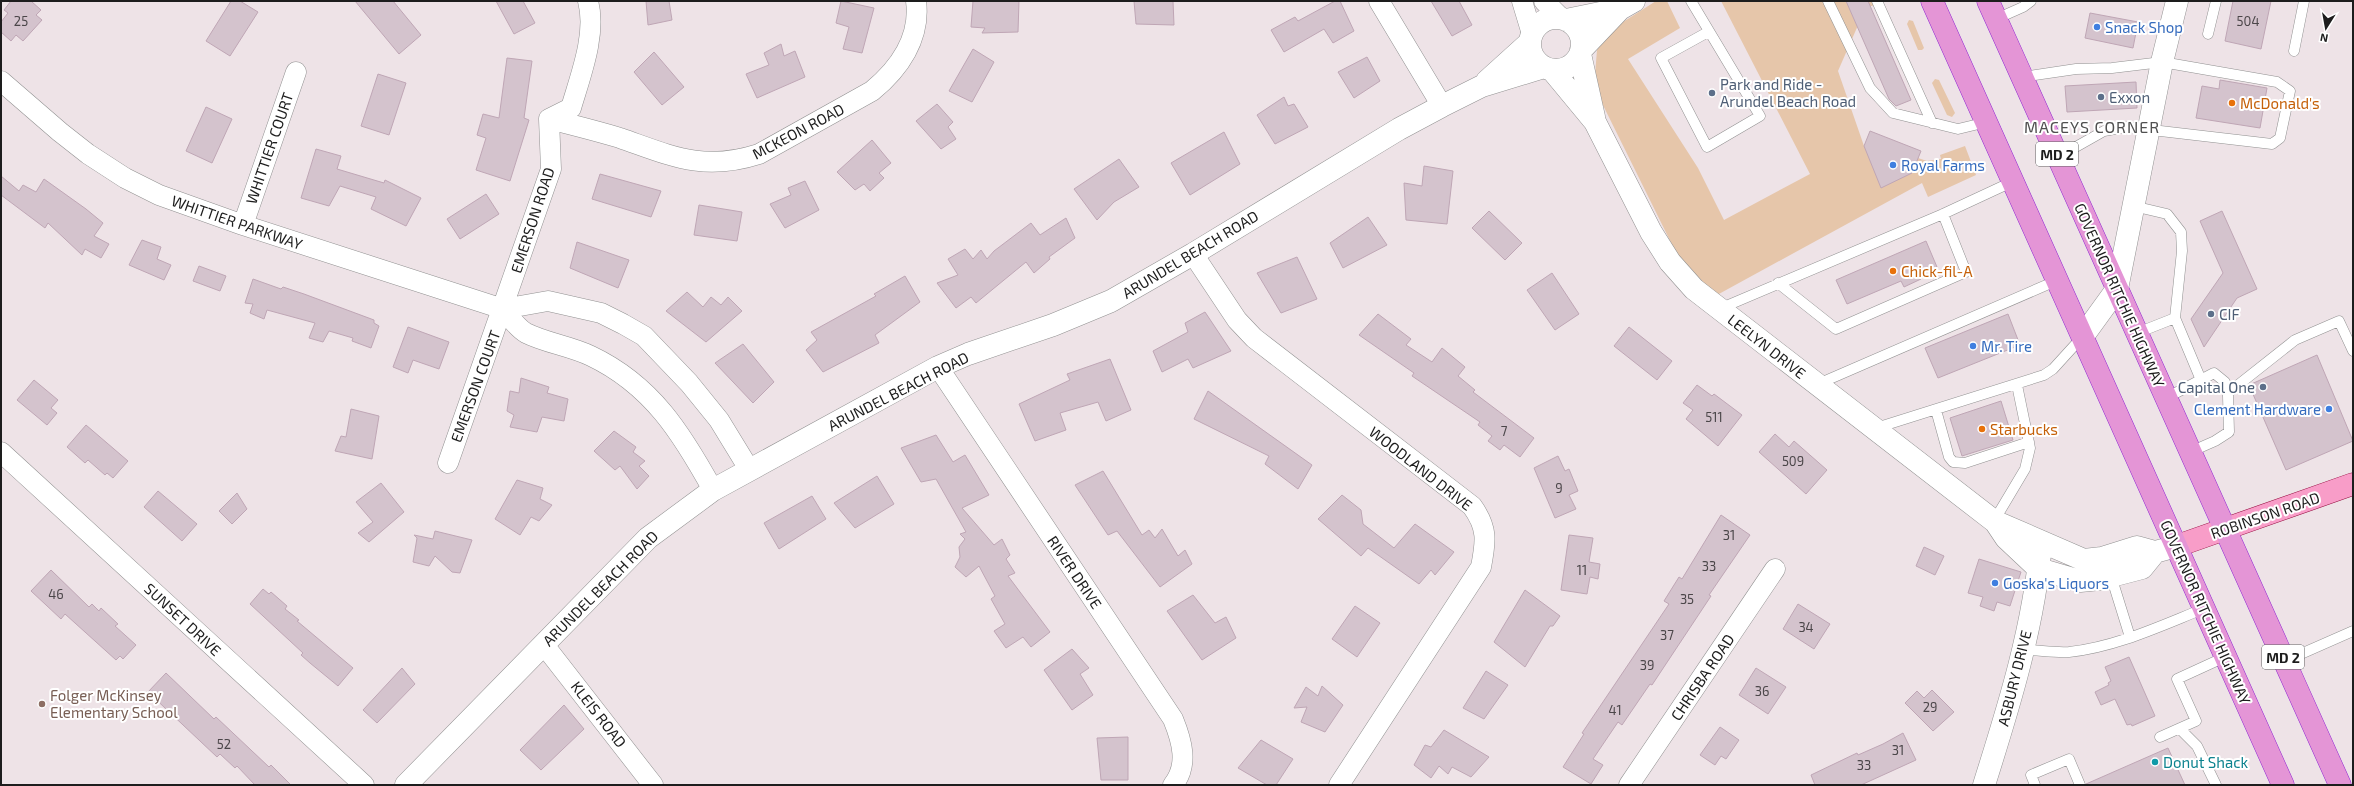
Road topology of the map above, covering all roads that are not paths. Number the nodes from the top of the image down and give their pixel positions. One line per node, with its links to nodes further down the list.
1 (588, 1): 29 (street)
2 (916, 1): 29 (street, MCKEON ROAD)
3 (1379, 1): 28 (street)
4 (1522, 1): 19 (street)
5 (1544, 1): 16 (street)
6 (1691, 1): 17 (lane)
7 (1828, 1): 32 (lane)
8 (1877, 1): 32 (lane)
9 (1932, 1): 31 (highway, GOVERNOR RITCHIE HIGHWAY)
10 (2031, 1): 15 (lane)
11 (2177, 1): 22 (street)
12 (2212, 1): 18 (lane)
13 (2304, 1): 20 (lane)
14 (1627, 5): 16 (street); 21 (street)
15 (1992, 10): 25 (highway, GOVERNOR RITCHIE HIGHWAY / MD 2)
16 (1564, 20): 19 (street); 21 (street)
17 (1708, 32): 17 (lane)
18 (2208, 34)
19 (1530, 39): 23 (street); 27 (street, ARUNDEL BEACH ROAD)
20 (2294, 50)
21 (1580, 52): 23 (street); 30 (street, LEELYN DRIVE)
22 (2162, 62): 25 (lane); 33 (street); 33 (lane)
23 (1548, 68): 27 (street, ARUNDEL BEACH ROAD); 30 (street, LEELYN DRIVE)
24 (296, 72): 38 (street, WHITTIER COURT)
25 (2022, 77): 34 (highway, GOVERNOR RITCHIE HIGHWAY / MD 2)
26 (1, 81): 38 (street, WHITTIER PARKWAY)
27 (1482, 86): 28 (street, ARUNDEL BEACH ROAD)
28 (1442, 106): 39 (street, ARUNDEL BEACH ROAD)
29 (549, 119): 43 (street, EMERSON ROAD)
30 (1596, 122): 44 (street, LEELYN DRIVE)
31 (1987, 122): 32 (lane); 35 (highway, GOVERNOR RITCHIE HIGHWAY)
32 (1932, 123)
33 (2148, 129): 34 (lane); 36 (street)
34 (2058, 157): 42 (highway, GOVERNOR RITCHIE HIGHWAY / MD 2)
35 (2014, 181): 37 (lane); 40 (highway, GOVERNOR RITCHIE HIGHWAY)
36 (2133, 206): 42 (street); 45 (lane)
37 (1943, 214): 41 (lane); 41 (lane)
38 (243, 225): 43 (street, WHITTIER PARKWAY)
39 (1193, 254): 49 (street, ARUNDEL BEACH ROAD); 86 (street, WOODLAND DRIVE)
40 (2058, 280): 47 (highway, GOVERNOR RITCHIE HIGHWAY); 52 (lane)
41 (1778, 282): 44 (lane)
42 (2117, 289): 46 (highway, GOVERNOR RITCHIE HIGHWAY / MD 2); 47 (street)
43 (503, 309): 60 (street, EMERSON COURT); 61 (street, WHITTIER PARKWAY); 63 (street, WHITTIER PARKWAY)
44 (1719, 309): 52 (street, LEELYN DRIVE)
45 (2175, 318): 46 (lane); 50 (lane)
46 (2137, 333): 54 (highway, GOVERNOR RITCHIE HIGHWAY / MD 2)
47 (2083, 336): 51 (lane); 67 (highway, GOVERNOR RITCHIE HIGHWAY)
48 (2353, 351): 53 (lane)
49 (938, 367): 61 (street, ARUNDEL BEACH ROAD); 81 (street, RIVER DRIVE)
50 (2201, 380): 53 (lane); 54 (lane)
51 (2017, 384): 55 (lane); 57 (lane)
52 (1817, 385): 56 (street, LEELYN DRIVE)
53 (2228, 392): 59 (lane)
54 (2166, 398): 59 (highway, GOVERNOR RITCHIE HIGHWAY / MD 2)
55 (1936, 410): 56 (lane); 57 (lane)
56 (1875, 429): 64 (street, LEELYN DRIVE)
57 (2029, 442): 64 (lane)
58 (1, 452): 83 (street, SUNSET DRIVE)
59 (2190, 452): 65 (highway, GOVERNOR RITCHIE HIGHWAY / MD 2)
60 (448, 463)
61 (749, 469): 63 (street, ARUNDEL BEACH ROAD)
62 (2353, 484): 65 (main road, ROBINSON ROAD)
63 (713, 490): 75 (street, ARUNDEL BEACH ROAD)
64 (1994, 521): 66 (street, LEELYN DRIVE); 70 (street, LEELYN DRIVE)
65 (2225, 530): 67 (main road, ROBINSON ROAD); 78 (highway, GOVERNOR RITCHIE HIGHWAY / MD 2)
66 (2041, 543): 68 (street, LEELYN DRIVE); 70 (street, ASBURY DRIVE)
67 (2177, 546): 68 (street); 72 (highway, GOVERNOR RITCHIE HIGHWAY)
68 (2155, 552): 71 (street)
69 (1775, 569): 87 (street, CHRISBA ROAD)
70 (2039, 569): 71 (street); 76 (street, ASBURY DRIVE)
71 (2111, 576): 74 (lane)
72 (2203, 609): 74 (lane); 77 (highway, GOVERNOR RITCHIE HIGHWAY)
73 (2353, 631): 78 (lane)
74 (2130, 637): 76 (lane)
75 (544, 645): 84 (street, ARUNDEL BEACH ROAD); 85 (street, KLEIS ROAD)
76 (2023, 650): 82 (street, ASBURY DRIVE)
77 (2225, 657): 79 (lane); 91 (highway, GOVERNOR RITCHIE HIGHWAY)
78 (2285, 661): 92 (highway, GOVERNOR RITCHIE HIGHWAY / MD 2)
79 (2180, 729): 80 (lane); 90 (lane)
80 (2160, 737)
81 (1179, 783)
82 (1982, 784)
83 (364, 785)
84 (406, 785)
85 (653, 785)
86 (1339, 785)
87 (1629, 785)
88 (2034, 785): 89 (lane)
89 (2080, 785)
90 (2216, 785)
91 (2283, 785)
92 (2340, 785)

